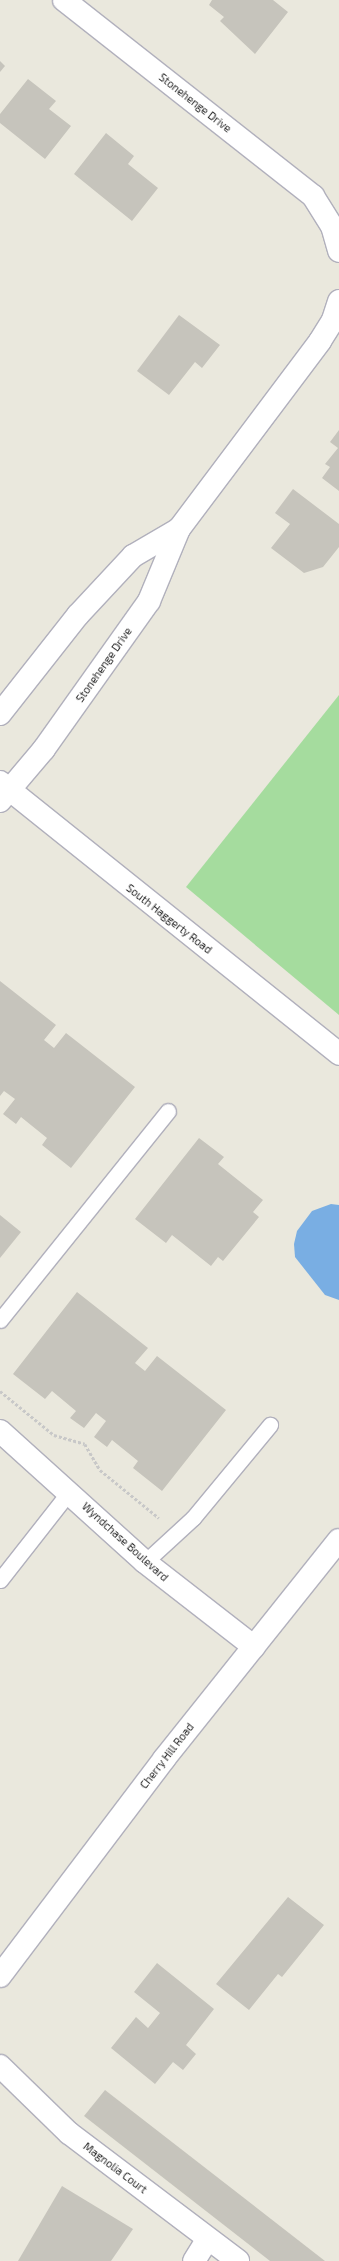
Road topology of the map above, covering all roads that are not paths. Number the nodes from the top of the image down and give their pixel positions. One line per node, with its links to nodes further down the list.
1 (64, 0): 2 (street, Stonehenge Drive)
2 (331, 208): 3 (street, Stonehenge Drive)
3 (339, 251)
4 (337, 313): 5 (street, Stonehenge Drive)
5 (179, 529): 6 (street, Stonehenge Drive); 7 (street, Stonehenge Drive)
6 (0, 714)
7 (3, 791): 8 (street, South Haggerty Road)
8 (339, 1054)
9 (168, 1111): 10 (lane)
10 (0, 1320)
11 (270, 1425): 15 (lane)
12 (0, 1431): 13 (street, Wyndchase Boulevard)
13 (69, 1492): 15 (street, Wyndchase Boulevard); 16 (lane)
14 (339, 1540): 17 (street, Cherry Hill Road)
15 (145, 1562): 17 (street, Wyndchase Boulevard)
16 (0, 1580)
17 (254, 1647): 18 (street, Cherry Hill Road)
18 (0, 1976)
19 (0, 2066): 20 (street, Magnolia Court)
20 (208, 2239): 21 (street); 22 (street, Magnolia Court)
21 (194, 2261)
22 (238, 2261)

